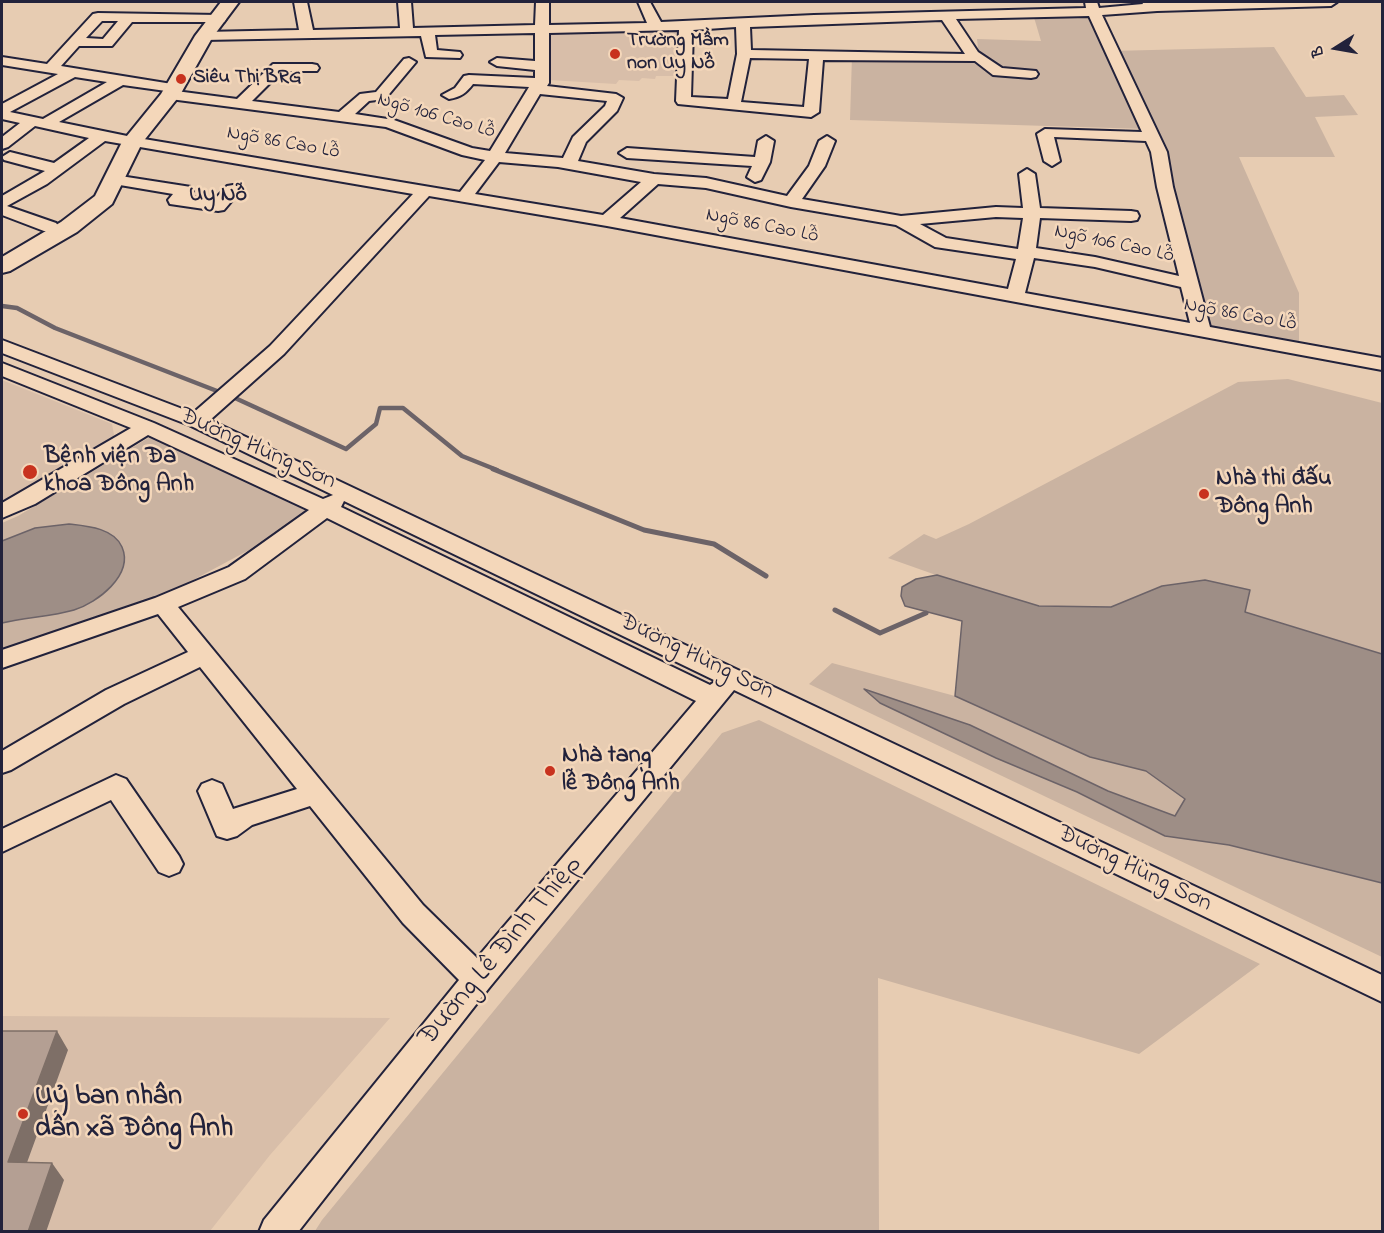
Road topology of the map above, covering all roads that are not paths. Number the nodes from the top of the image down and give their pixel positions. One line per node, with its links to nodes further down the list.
1 (230, 2): 14 (main road)
2 (300, 2): 22 (street)
3 (405, 2): 21 (street)
4 (542, 2): 19 (street)
5 (644, 2): 18 (street)
6 (988, 2): 11 (street)
7 (1331, 2): 8 (street)
8 (1153, 4): 10 (street)
9 (801, 6): 15 (street)
10 (1092, 7): 11 (street); 48 (street)
11 (995, 15): 12 (street)
12 (946, 16): 15 (street); 29 (street)
13 (128, 18): 14 (street); 24 (street); 25 (street)
14 (219, 19): 23 (main road)
15 (814, 19): 16 (street)
16 (743, 24): 17 (street); 26 (street)
17 (686, 26): 18 (street); 43 (street)
18 (656, 27): 19 (street)
19 (541, 29): 20 (street); 33 (street)
20 (428, 32): 21 (street); 27 (street)
21 (407, 33): 22 (street)
22 (307, 35): 23 (street)
23 (204, 36): 40 (main road)
24 (76, 42): 25 (street); 34 (street)
25 (107, 43): 36 (street)
26 (744, 54): 28 (street); 43 (street)
27 (455, 55)
28 (816, 55): 29 (street); 43 (street)
29 (973, 56): 37 (street)
30 (2, 61): 34 (street, Ngõ 106 Cao Lỗ)
31 (409, 62): 45 (street)
32 (497, 62): 33 (street)
33 (542, 66): 39 (street)
34 (51, 68): 36 (street, Ngõ 106 Cao Lỗ)
35 (312, 68): 42 (street)
36 (77, 73): 38 (street, Ngõ 106 Cao Lỗ); 44 (street)
37 (1031, 74)
38 (121, 81): 40 (street, Ngõ 106 Cao Lỗ); 46 (street)
39 (539, 86): 41 (street); 54 (street); 57 (street)
40 (171, 92): 42 (street, Ngõ 106 Cao Lỗ); 51 (main road)
41 (448, 94)
42 (242, 103): 45 (street, Ngõ 106 Cao Lỗ)
43 (725, 104)
44 (2, 113): 46 (street, Ngõ 86 Cao Lỗ)
45 (344, 116): 54 (street, Ngõ 106 Cao Lỗ)
46 (37, 123): 47 (street, Ngõ 86 Cao Lỗ); 53 (street)
47 (103, 135): 51 (street, Ngõ 86 Cao Lỗ); 58 (street)
48 (1150, 137): 55 (street); 76 (street)
49 (766, 141): 56 (street)
50 (827, 141): 66 (street)
51 (132, 142): 61 (main road); 63 (street, Ngõ 86 Cao Lỗ)
52 (627, 153): 56 (street)
53 (4, 154): 58 (street)
54 (495, 158): 57 (street, Ngõ 106 Cao Lỗ); 65 (street)
55 (1052, 161)
56 (762, 162): 64 (street)
57 (568, 164): 60 (street, Ngõ 106 Cao Lỗ)
58 (57, 169): 67 (street)
59 (1027, 174): 68 (street)
60 (654, 179): 64 (street, Ngõ 106 Cao Lỗ); 70 (street)
61 (111, 184): 62 (street); 72 (main road); 75 (main road)
62 (233, 190)
63 (425, 191): 65 (street, Ngõ 86 Cao Lỗ); 84 (street)
64 (748, 192): 66 (street, Ngõ 106 Cao Lỗ)
65 (464, 198): 70 (street, Ngõ 86 Cao Lỗ)
66 (791, 202): 71 (street, Ngõ 106 Cao Lỗ)
67 (2, 208): 72 (street)
68 (1033, 213): 69 (street); 71 (street); 74 (street)
69 (1131, 216)
70 (607, 221): 77 (street, Ngõ 86 Cao Lỗ)
71 (901, 221): 74 (street, Ngõ 106 Cao Lỗ)
72 (50, 227): 73 (main road)
73 (2, 254)
74 (1026, 254): 76 (street, Ngõ 106 Cao Lỗ); 77 (street)
75 (2, 266)
76 (1191, 284): 78 (street)
77 (1015, 297): 78 (street, Ngõ 86 Cao Lỗ)
78 (1202, 332): 80 (street, Ngõ 86 Cao Lỗ)
79 (2, 346): 84 (street, Đường Hùng Sơn)
80 (1299, 349): 81 (street, Ngõ 86 Cao Lỗ); 83 (street)
81 (1383, 364)
82 (2, 369): 85 (street)
83 (1383, 375)
84 (196, 421): 86 (street, Đường Hùng Sơn)
85 (147, 428): 87 (street); 88 (street)
86 (348, 492): 87 (street); 92 (street, Đường Hùng Sơn)
87 (324, 508): 89 (street); 93 (street)
88 (2, 511)
89 (163, 604): 90 (street); 91 (street)
90 (203, 655): 94 (street); 96 (street)
91 (2, 659)
92 (732, 676): 93 (street, Đường Lê Đình Thiệp); 100 (street, Đường Hùng Sơn)
93 (713, 698): 99 (street, Đường Lê Đình Thiệp)
94 (2, 763)
95 (212, 790): 96 (street)
96 (316, 794): 99 (street)
97 (2, 841): 98 (street)
98 (169, 864)
99 (478, 979): 101 (street, Đường Lê Đình Thiệp)
100 (1383, 989)
101 (276, 1232)

